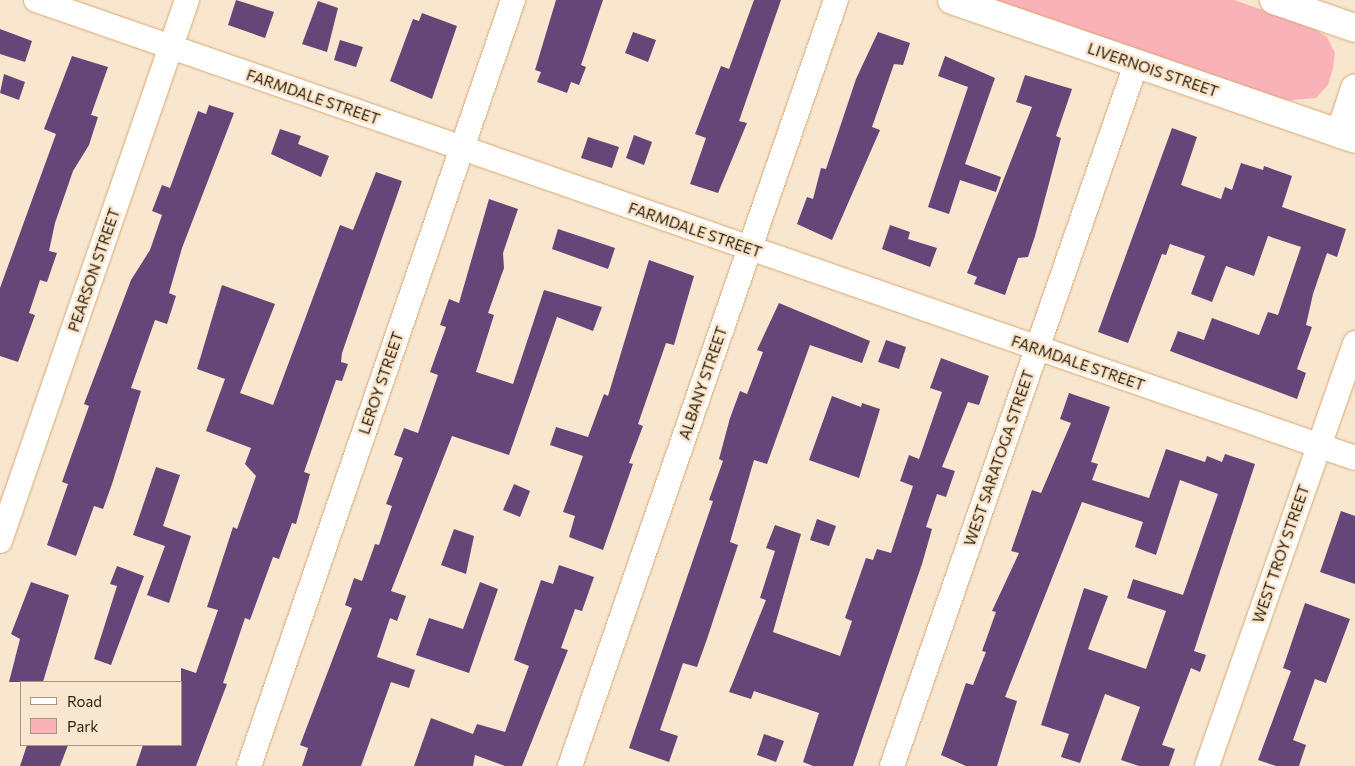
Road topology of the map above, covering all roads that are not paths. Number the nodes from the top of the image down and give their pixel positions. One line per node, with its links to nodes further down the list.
1 (36, 0): 8 (street, FARMDALE STREET)
2 (187, 0): 8 (street, PEARSON STREET)
3 (513, 0): 12 (street, LEROY STREET)
4 (836, 0): 13 (street, ALBANY STREET)
5 (952, 0): 9 (street, LIVERNOIS STREET)
6 (1274, 0): 7 (street)
7 (1355, 28)
8 (171, 46): 12 (street, FARMDALE STREET); 18 (street, PEARSON STREET)
9 (1136, 64): 11 (street, LIVERNOIS STREET); 15 (street, WEST SARATOGA STREET)
10 (1355, 88): 11 (street)
11 (1347, 136)
12 (461, 148): 13 (street, FARMDALE STREET); 19 (street, LEROY STREET)
13 (749, 248): 15 (street, FARMDALE STREET); 20 (street, ALBANY STREET)
14 (1355, 343): 16 (street, WEST TROY STREET)
15 (1037, 349): 16 (street, FARMDALE STREET); 21 (street, WEST SARATOGA STREET)
16 (1318, 445): 17 (street, FARMDALE STREET); 22 (street, WEST TROY STREET)
17 (1355, 458)
18 (0, 541)
19 (249, 766)
20 (570, 766)
21 (892, 766)
22 (1207, 766)

